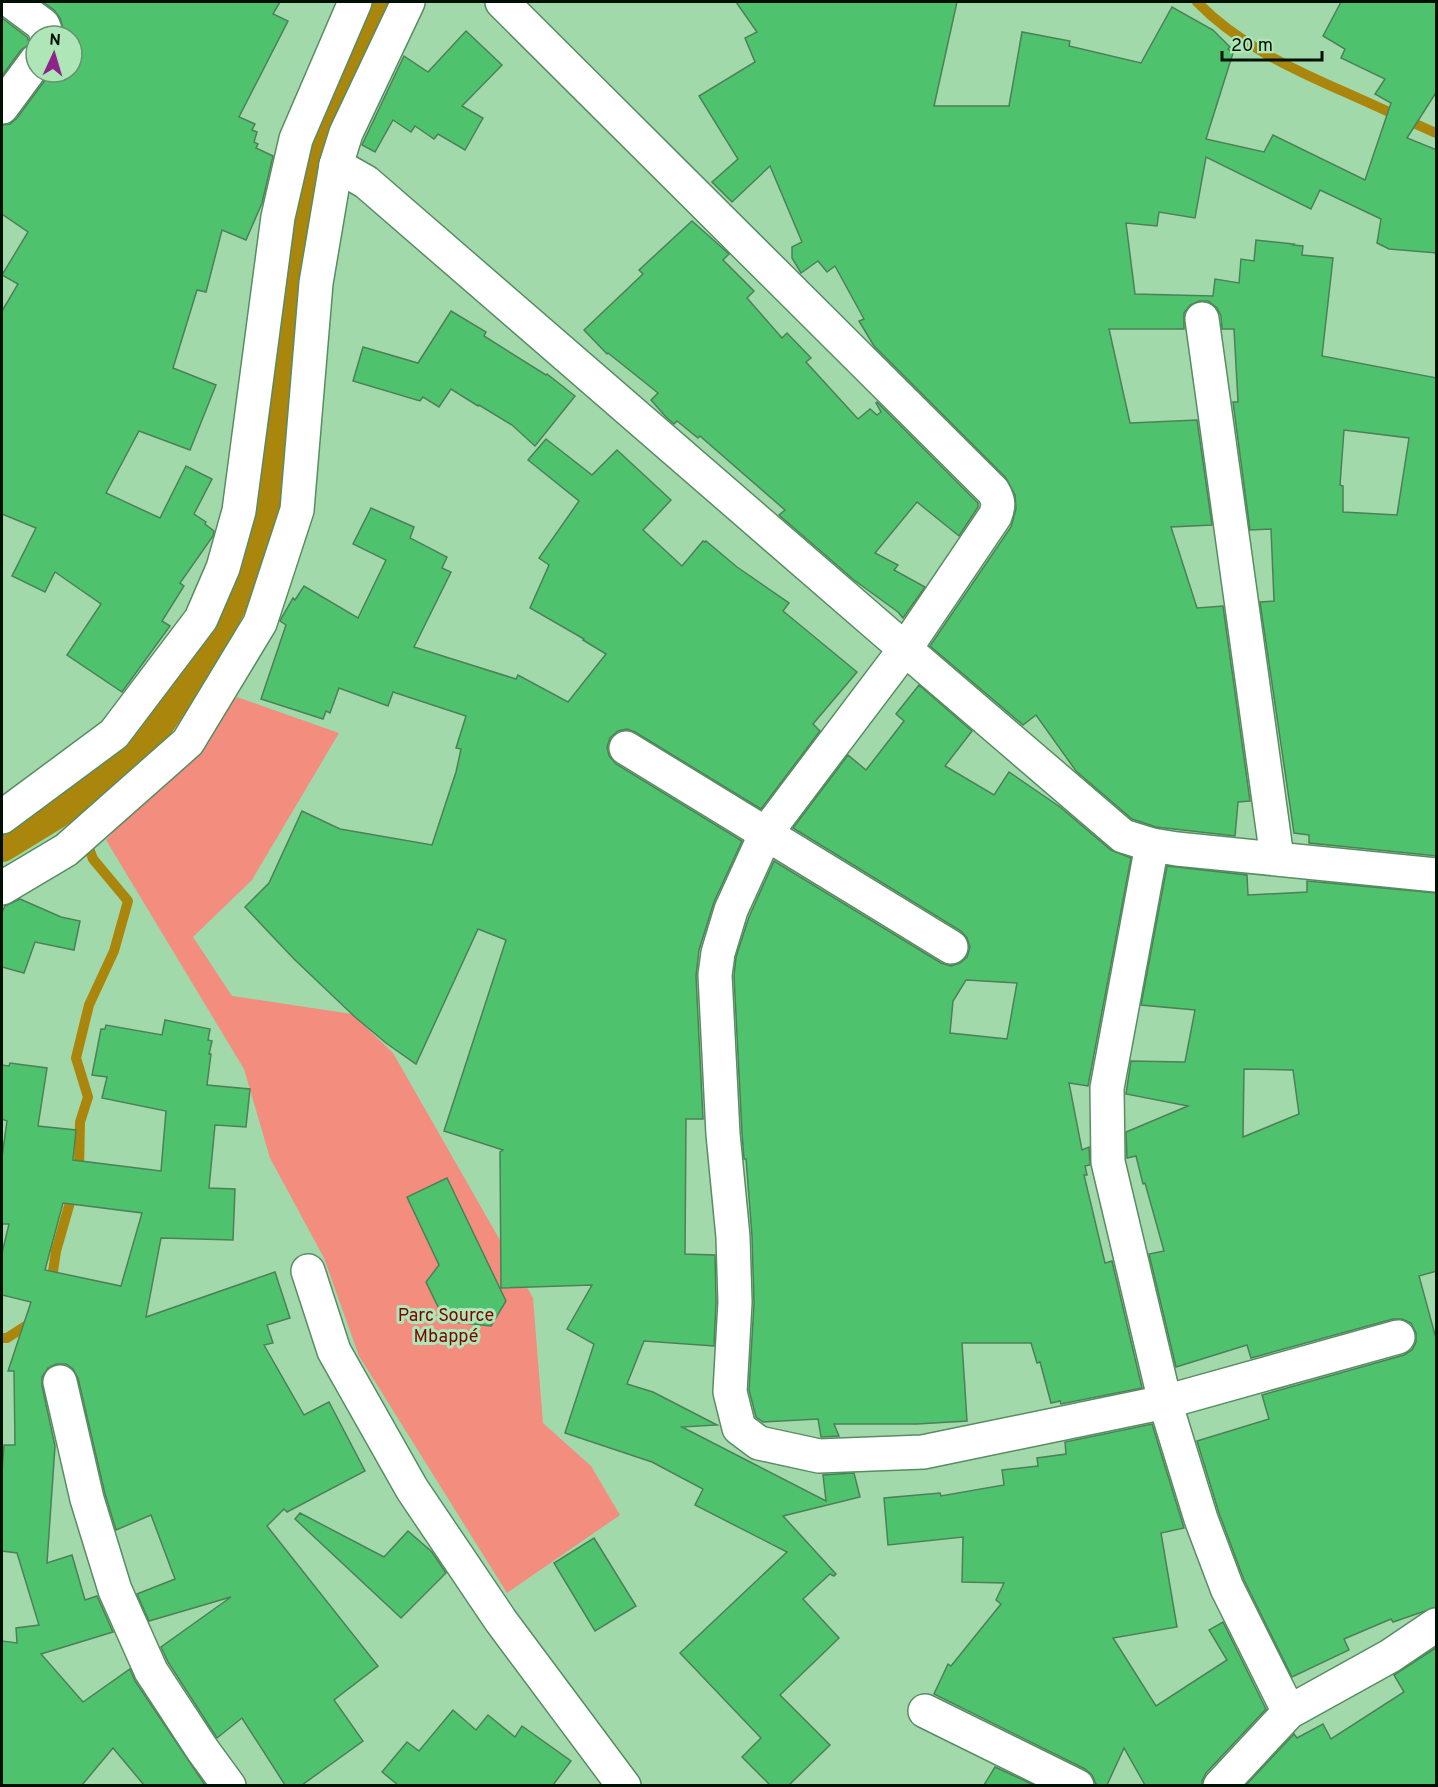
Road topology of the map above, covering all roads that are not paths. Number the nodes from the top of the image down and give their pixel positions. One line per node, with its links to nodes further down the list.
1 (12, 2): 5 (street)
2 (356, 2): 12 (street)
3 (408, 2): 8 (street)
4 (502, 2): 10 (street)
5 (42, 24)
6 (24, 77): 7 (street)
7 (2, 107)
8 (336, 165): 10 (street); 17 (street)
9 (1202, 319): 15 (street)
10 (904, 650): 13 (street); 14 (street)
11 (626, 748): 13 (street)
12 (2, 817)
13 (766, 833): 18 (street); 22 (street)
14 (1152, 844): 15 (street); 22 (street)
15 (1277, 858): 16 (street)
16 (1437, 875)
17 (2, 888)
18 (951, 947)
19 (308, 1271): 27 (street)
20 (1398, 1337): 22 (street)
21 (60, 1382): 26 (street)
22 (1166, 1402): 25 (street)
23 (1437, 1625): 25 (street)
24 (925, 1711): 28 (street)
25 (1289, 1712): 29 (street)
26 (230, 1785)
27 (624, 1785)
28 (1077, 1785)
29 (1220, 1785)

